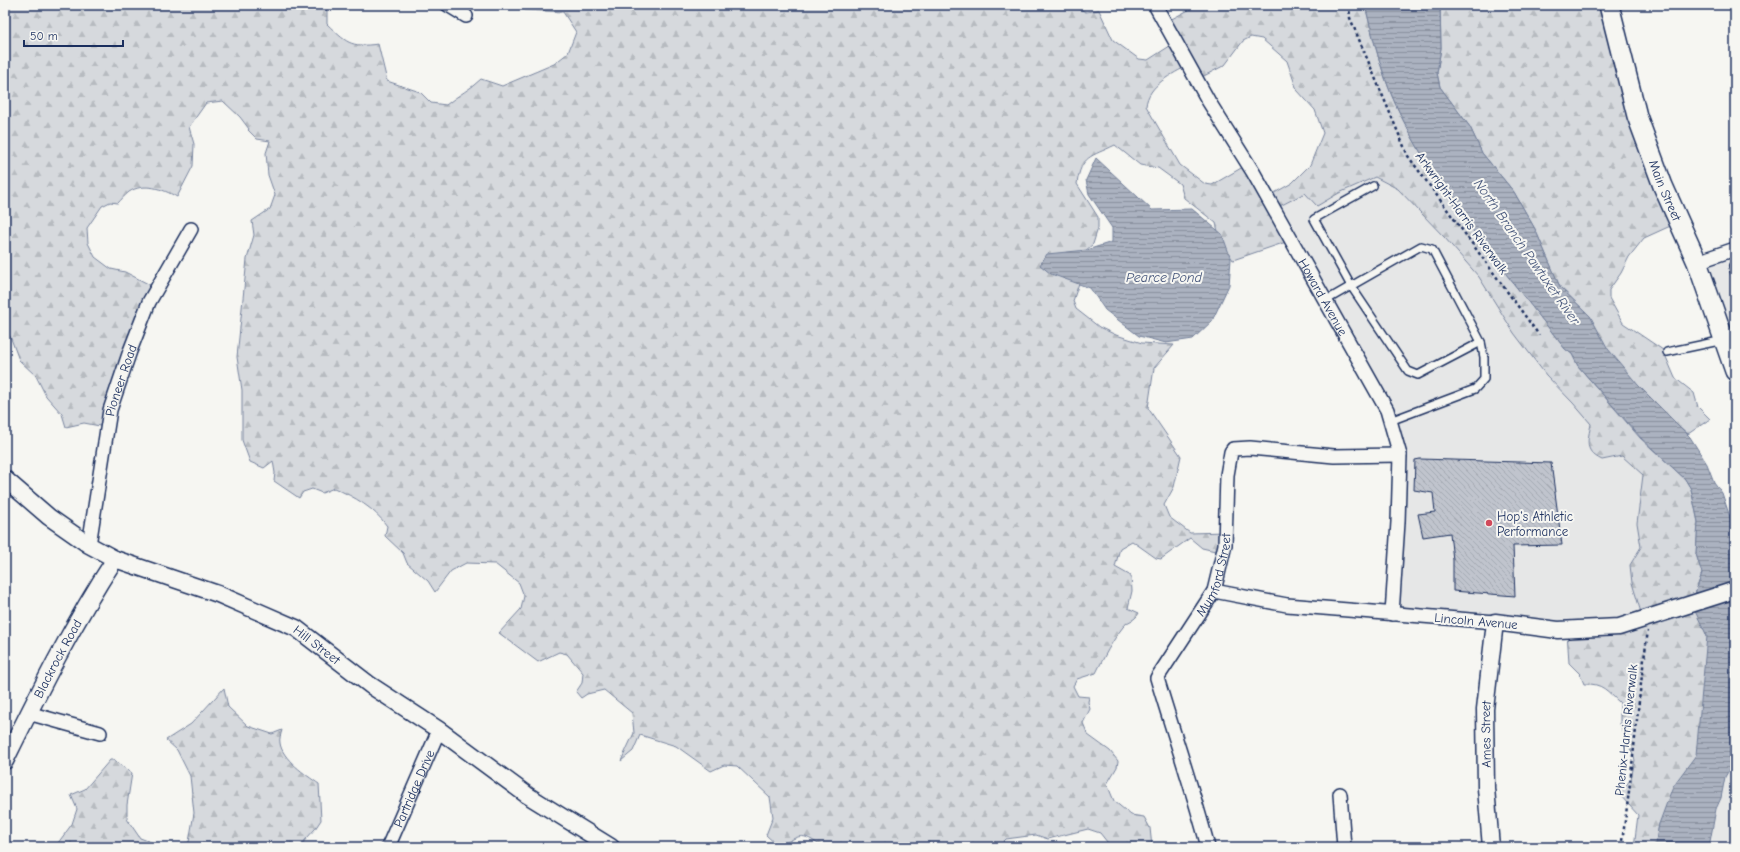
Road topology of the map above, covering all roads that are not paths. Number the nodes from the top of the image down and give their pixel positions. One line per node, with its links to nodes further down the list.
1 (448, 5): 4 (street)
2 (1155, 5): 12 (street, Howard Avenue)
3 (1609, 5): 8 (main road, Main Street)
4 (466, 16)
5 (1373, 186): 11 (lane)
6 (191, 229): 20 (street, Pioneer Road)
7 (1735, 249): 8 (street)
8 (1697, 262): 13 (main road, Main Street)
9 (1735, 265): 10 (lane)
10 (1735, 273)
11 (1351, 286): 12 (lane); 14 (lane); 14 (lane)
12 (1325, 301): 17 (street, Howard Avenue)
13 (1725, 340): 15 (lane); 16 (main road, Main Street)
14 (1481, 342): 17 (lane)
15 (1667, 352)
16 (1735, 371)
17 (1390, 421): 18 (street, Howard Avenue)
18 (1400, 455): 23 (street, Mumford Street); 24 (street, Howard Avenue)
19 (5, 479): 20 (street, Hill Street)
20 (89, 545): 21 (street, Hill Street)
21 (115, 559): 26 (street, Blackrock Road); 27 (street, Hill Street)
22 (1735, 590): 25 (street, Lincoln Avenue)
23 (1214, 591): 24 (street, Lincoln Avenue); 33 (street, Mumford Street)
24 (1392, 614): 25 (street, Lincoln Avenue)
25 (1495, 622): 35 (street, Ames Street)
26 (28, 713): 28 (street); 29 (street, Blackrock Road)
27 (439, 730): 31 (street, Hill Street); 32 (street, Partridge Drive)
28 (100, 733)
29 (5, 761)
30 (1340, 794): 34 (street)
31 (603, 845)
32 (388, 847)
33 (1208, 847)
34 (1344, 847)
35 (1491, 847)

